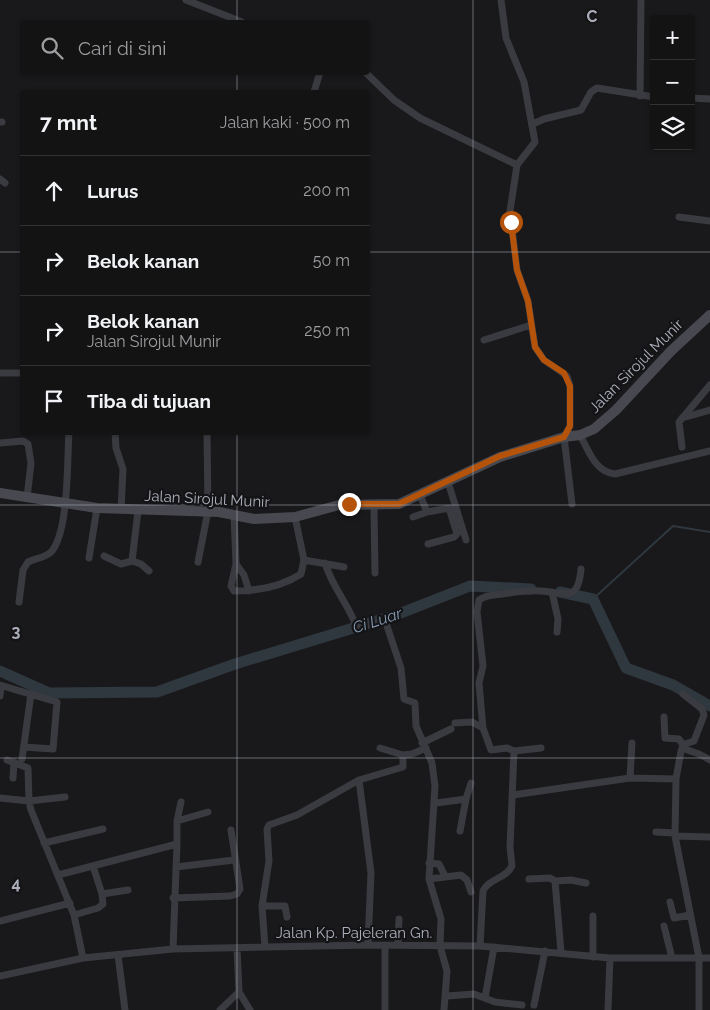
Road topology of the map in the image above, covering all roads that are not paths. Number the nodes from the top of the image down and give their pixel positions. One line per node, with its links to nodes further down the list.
1 (186, 0): 4 (street)
2 (501, 0): 12 (street)
3 (641, 0): 8 (street)
4 (237, 20)
5 (319, 75): 7 (street)
6 (368, 75): 13 (street)
7 (315, 90)
8 (640, 96): 9 (street); 12 (street)
9 (650, 97)
10 (695, 98): 11 (street)
11 (710, 99)
12 (533, 124): 13 (street)
13 (517, 165): 17 (street)
14 (679, 217): 15 (street)
15 (710, 220)
16 (710, 315): 29 (street, Jalan Sirojul Munir)
17 (531, 325): 18 (street); 30 (street)
18 (484, 340)
19 (0, 373): 20 (street)
20 (20, 373)
21 (710, 384): 22 (street)
22 (697, 400): 24 (street); 25 (street)
23 (710, 410): 24 (street)
24 (700, 413): 25 (street)
25 (681, 418): 32 (street)
26 (69, 435): 38 (street)
27 (116, 435): 42 (street)
28 (207, 435): 44 (street)
29 (580, 435): 30 (street, Jalan Sirojul Munir); 33 (street)
30 (564, 437): 34 (street, Jalan Sirojul Munir); 39 (street)
31 (0, 443): 37 (street)
32 (682, 447)
33 (710, 451)
34 (448, 482): 36 (street, Jalan Sirojul Munir); 49 (street)
35 (0, 493): 37 (street, Jalan Sirojul Munir)
36 (420, 496): 40 (street, Jalan Sirojul Munir); 45 (street)
37 (27, 498): 38 (street, Jalan Sirojul Munir)
38 (65, 504): 41 (street, Jalan Sirojul Munir); 64 (street)
39 (572, 504)
40 (374, 506): 47 (street, Jalan Sirojul Munir); 61 (street)
41 (97, 508): 42 (street, Jalan Sirojul Munir); 52 (street)
42 (121, 510): 43 (street, Jalan Sirojul Munir)
43 (138, 511): 44 (street, Jalan Sirojul Munir); 54 (street)
44 (208, 511): 46 (street, Jalan Sirojul Munir); 55 (street)
45 (428, 512): 48 (street); 50 (street)
46 (234, 515): 47 (street, Jalan Sirojul Munir); 56 (street)
47 (295, 517): 53 (street)
48 (413, 518)
49 (466, 540)
50 (428, 544)
51 (104, 556): 54 (street)
52 (89, 558)
53 (304, 560): 57 (street); 62 (street)
54 (132, 561): 60 (street)
55 (198, 562)
56 (236, 564): 62 (street); 62 (street)
57 (325, 564): 58 (street); 73 (street)
58 (344, 567)
59 (581, 569): 63 (street)
60 (149, 570)
61 (375, 573)
62 (249, 591)
63 (552, 592): 65 (street); 71 (street)
64 (18, 602)
65 (557, 632)
66 (1, 686): 67 (street); 69 (street)
67 (31, 694): 74 (street); 74 (street)
68 (683, 694): 75 (street)
69 (0, 696)
70 (664, 717): 75 (street)
71 (483, 728): 73 (street); 78 (street)
72 (632, 743): 83 (street)
73 (424, 746): 79 (street); 93 (street)
74 (24, 747): 80 (street)
75 (683, 747): 81 (street); 84 (street)
76 (380, 748): 79 (street)
77 (542, 748): 78 (street)
78 (514, 751): 87 (street)
79 (403, 755): 85 (street)
80 (22, 759)
81 (710, 760)
82 (12, 778): 91 (street)
83 (630, 778): 84 (street); 87 (street)
84 (676, 779): 100 (street)
85 (359, 780): 120 (street); 128 (street)
86 (471, 783): 90 (street)
87 (513, 796): 132 (street)
88 (65, 797): 91 (street)
89 (0, 798): 91 (street)
90 (466, 799): 93 (street); 98 (street)
91 (29, 801): 102 (street)
92 (181, 802): 95 (street)
93 (436, 803): 105 (street)
94 (208, 812): 95 (street)
95 (177, 821): 103 (street)
96 (103, 829): 102 (street)
97 (231, 830): 104 (street)
98 (460, 831)
99 (656, 832): 100 (street)
100 (675, 834): 101 (street); 122 (street)
101 (710, 837)
102 (44, 843): 108 (street)
103 (177, 844): 106 (street); 107 (street)
104 (234, 860): 107 (street); 117 (street)
105 (429, 863): 109 (street); 110 (street)
106 (93, 866): 108 (street); 116 (street)
107 (176, 867): 117 (street)
108 (58, 875): 119 (street)
109 (445, 876): 110 (street); 115 (street)
110 (429, 879): 131 (street)
111 (529, 879): 112 (street)
112 (555, 881): 113 (street); 138 (street)
113 (586, 883)
114 (128, 890): 116 (street)
115 (471, 892)
116 (102, 894): 121 (street)
117 (173, 898): 135 (street)
118 (670, 902): 122 (street)
119 (70, 903): 121 (street); 126 (street)
120 (262, 906): 124 (street); 133 (street)
121 (74, 915): 141 (street)
122 (690, 915): 144 (street)
123 (593, 916): 140 (street)
124 (287, 917)
125 (399, 919): 130 (street)
126 (0, 921)
127 (664, 926): 143 (street)
128 (368, 945): 129 (street, Jalan Kp. Pajeleran Gn.); 133 (street, Jalan Kp. Pajeleran Gn.)
129 (385, 945): 130 (street, Jalan Kp. Pajeleran Gn.); 155 (street)
130 (398, 945): 131 (street, Jalan Kp. Pajeleran Gn.)
131 (440, 946): 132 (street, Jalan Kp. Pajeleran Gn.); 148 (street)
132 (480, 946): 134 (street, Jalan Kp. Pajeleran Gn.)
133 (265, 947): 136 (street, Jalan Kp. Pajeleran Gn.)
134 (494, 947): 137 (street, Jalan Kp. Pajeleran Gn.); 149 (street)
135 (173, 949): 136 (street, Jalan Kp. Pajeleran Gn.); 139 (street, Jalan Kp. Pajeleran Gn.)
136 (237, 949): 147 (street)
137 (545, 951): 138 (street, Jalan Kp. Pajeleran Gn.); 151 (street)
138 (561, 952): 140 (street, Jalan Kp. Pajeleran Gn.)
139 (118, 956): 141 (street, Jalan Kp. Pajeleran Gn.); 152 (street)
140 (594, 957): 142 (street, Jalan Kp. Pajeleran Gn.)
141 (83, 958): 146 (street, Jalan Kp. Pajeleran Gn.)
142 (610, 958): 143 (street, Jalan Kp. Pajeleran Gn.); 157 (street)
143 (672, 958): 144 (street, Jalan Kp. Pajeleran Gn.)
144 (698, 958): 145 (street, Jalan Kp. Pajeleran Gn.); 158 (street)
145 (710, 958)
146 (0, 976)
147 (239, 992): 153 (street); 154 (street)
148 (447, 996): 149 (street); 156 (street)
149 (485, 998): 150 (street)
150 (522, 1005)
151 (534, 1005)
152 (125, 1010)
153 (220, 1010)
154 (250, 1010)
155 (385, 1010)
156 (444, 1010)
157 (608, 1010)
158 (699, 1010)

